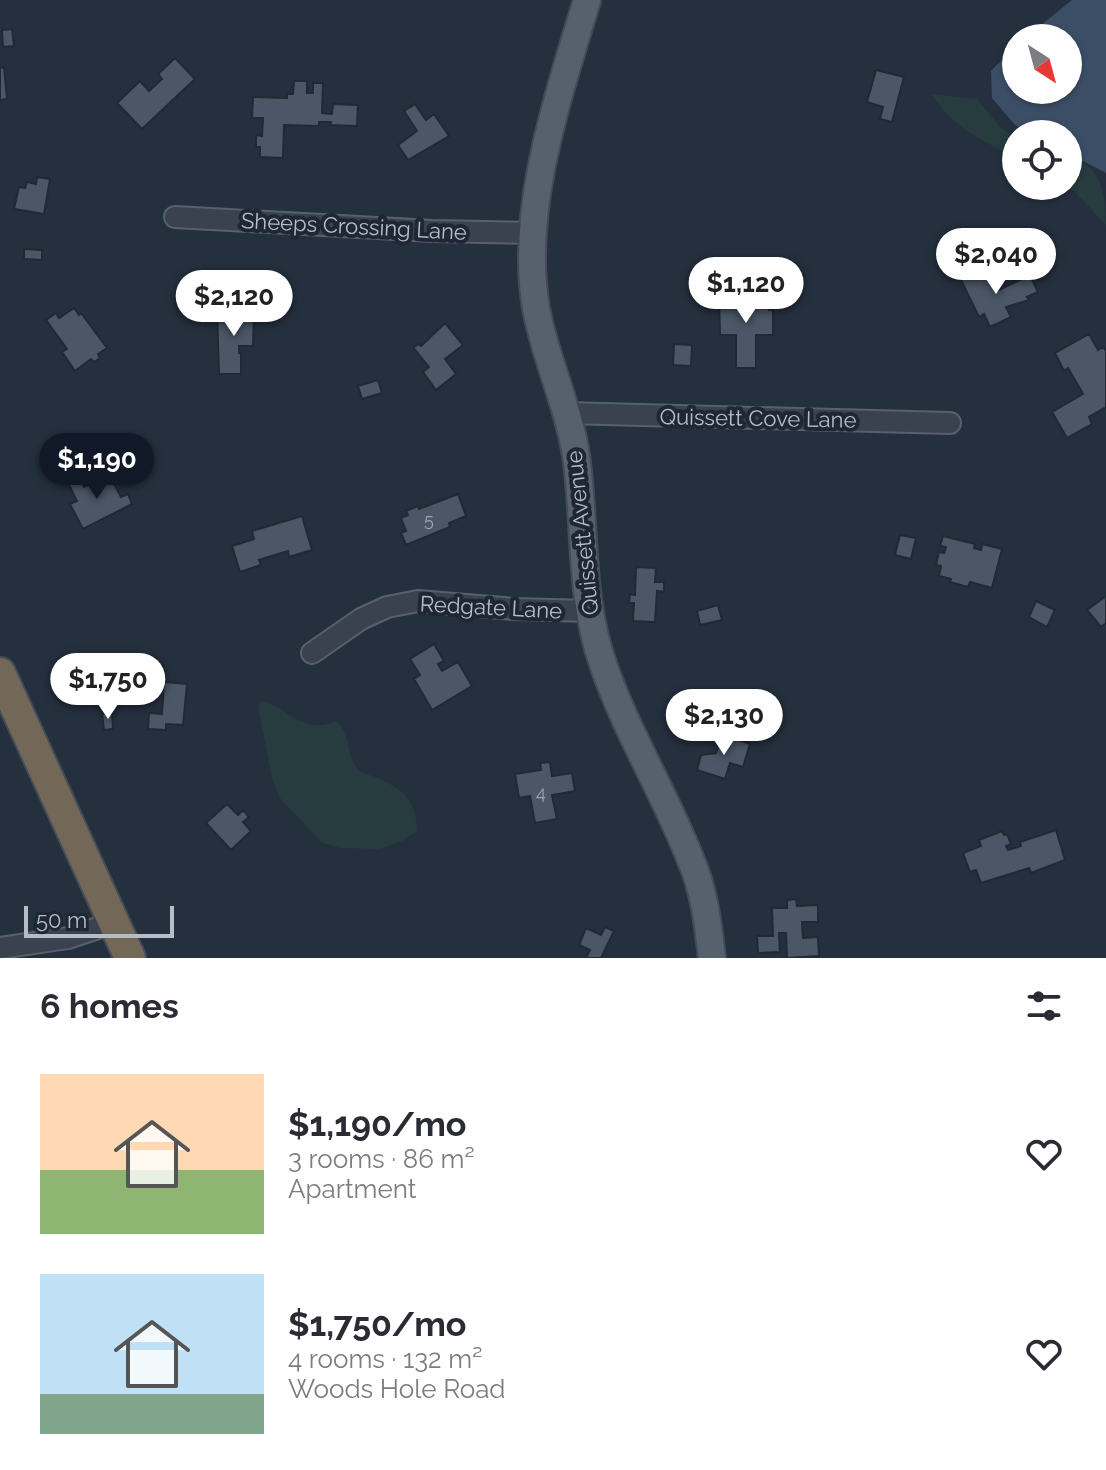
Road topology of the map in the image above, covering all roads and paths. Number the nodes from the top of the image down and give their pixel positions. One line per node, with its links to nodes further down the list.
1 (587, 0): 3 (main road, Quissett Avenue)
2 (175, 217): 3 (street, Sheeps Crossing Lane)
3 (532, 233): 4 (main road, Quissett Avenue)
4 (565, 413): 5 (street, Quissett Cove Lane); 6 (main road, Quissett Avenue)
5 (950, 423)
6 (589, 611): 7 (street, Redgate Lane); 12 (main road, Quissett Avenue)
7 (312, 653)
8 (0, 673): 9 (highway)
9 (113, 923): 10 (street); 11 (highway)
10 (0, 948)
11 (130, 958)
12 (712, 958)

